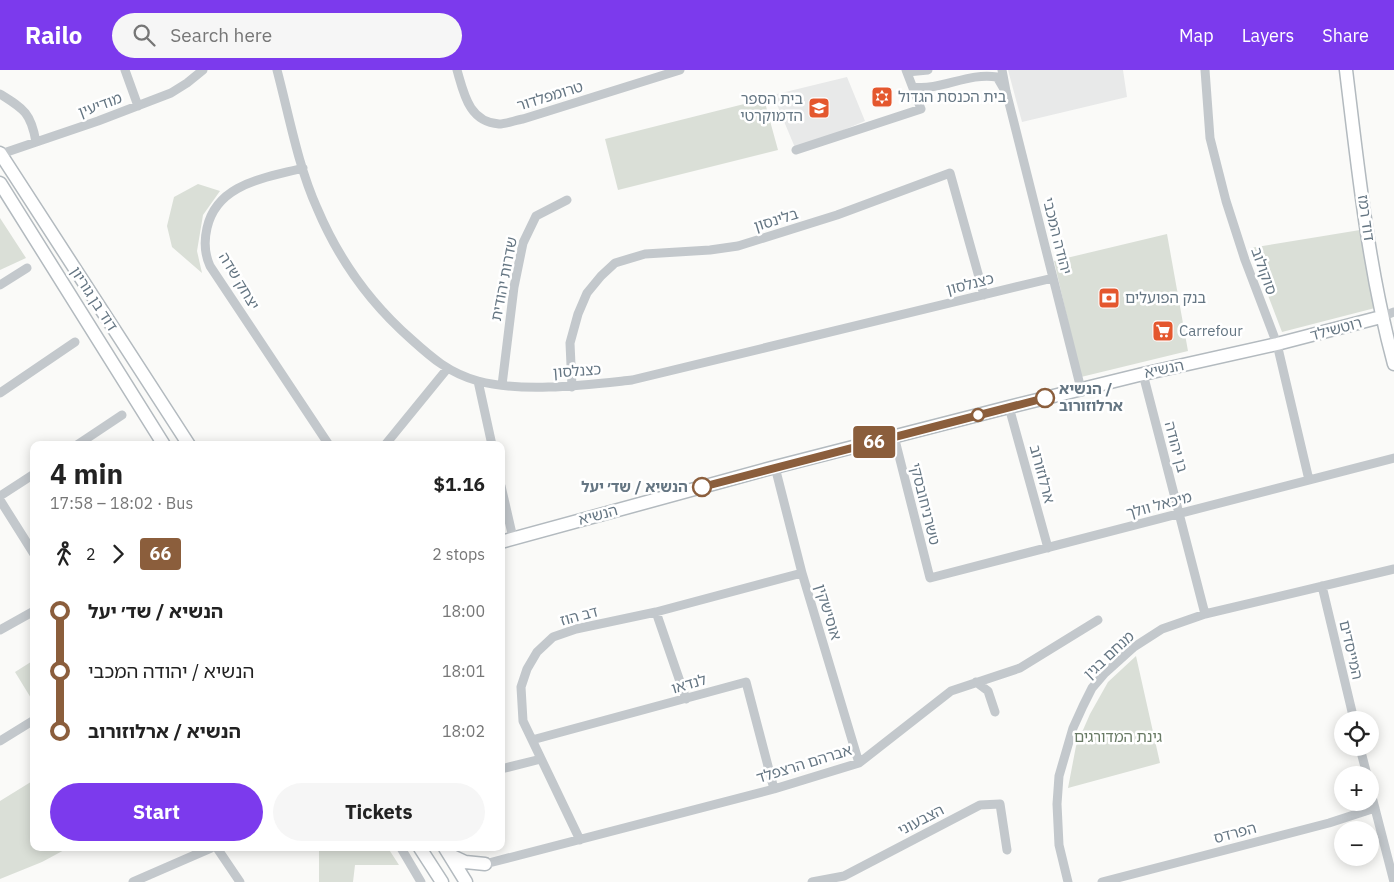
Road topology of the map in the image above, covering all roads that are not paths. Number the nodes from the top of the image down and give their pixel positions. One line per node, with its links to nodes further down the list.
1 (125, 70): 14 (street)
2 (203, 70): 14 (street, מודיעין)
3 (277, 70): 18 (street, כצנלסון)
4 (457, 70): 5 (street, טרומפלדור)
5 (680, 70)
6 (928, 70): 10 (street)
7 (1002, 70): 12 (street, יהודה המכבי)
8 (1205, 70): 28 (street, סוקולוב)
9 (1346, 70): 26 (street, דוד רמז)
10 (907, 71): 11 (street)
11 (913, 87): 12 (street); 16 (street)
12 (1006, 91): 22 (street, יהודה המכבי)
13 (0, 94): 15 (street)
14 (138, 106): 15 (street, מודיעין)
15 (36, 142): 17 (street, מודיעין)
16 (796, 150)
17 (0, 153): 42 (street, דוד בן גוריון)
18 (303, 168): 30 (street, כצנלסון); 43 (street, יצחק שדה)
19 (0, 184): 41 (street, דוד בן גוריון)
20 (567, 200): 33 (street, שדרות יהודית)
21 (28, 268): 23 (street)
22 (1053, 278): 24 (street, כצנלסון); 35 (street, יהודה המכבי)
23 (0, 285)
24 (984, 295): 34 (street, כצנלסון); 34 (street, בלינסון)
25 (1394, 312): 26 (street, רוטשילד)
26 (1381, 317): 28 (street, רוטשילד); 29 (street, דוד רמז)
27 (75, 342): 36 (street)
28 (1277, 344): 31 (street, הנשיא); 49 (street, סוקולוב)
29 (1394, 364)
30 (447, 369): 32 (street, כצנלסון); 44 (street)
31 (1143, 374): 35 (street, הנשיא); 51 (street, בן יהודה)
32 (478, 381): 33 (street, כצנלסון); 45 (street)
33 (502, 385): 34 (street, כצנלסון)
34 (572, 387)
35 (1081, 389): 37 (street, הנשיא)
36 (0, 393)
37 (1009, 407): 39 (street, הנשיא); 55 (street, ארלוזורוב)
38 (122, 415): 40 (street)
39 (894, 436): 47 (street, הנשיא); 58 (street, טשרניחובסקי)
40 (83, 441)
41 (161, 441)
42 (186, 441)
43 (326, 441)
44 (388, 441)
45 (491, 441)
46 (1394, 458): 49 (street, מיכאל וולך)
47 (775, 467): 53 (street, הנשיא); 57 (street, אוסישקין)
48 (30, 477): 50 (street)
49 (1309, 480): 51 (street, מיכאל וולך)
50 (0, 498): 54 (street)
51 (1179, 514): 55 (street, מיכאל וולך); 62 (street, בן יהודה)
52 (505, 522): 53 (street)
53 (507, 540)
54 (30, 547)
55 (1048, 548): 58 (street, מיכאל וולך)
56 (1394, 569): 59 (street, מנחם בגין)
57 (802, 573): 60 (street, דב הוז); 73 (street, אוסישקין)
58 (930, 578)
59 (1322, 586): 62 (street, מנחם בגין); 67 (street, המייסדים)
60 (656, 612): 66 (street); 70 (street, דב הוז)
61 (30, 613): 64 (street)
62 (1205, 614): 94 (street, מנחם בגין)
63 (1098, 620): 65 (street, אברהם הרצפלד)
64 (0, 630)
65 (976, 682): 68 (street); 73 (street, אברהם הרצפלד)
66 (686, 699): 70 (street, לנדאו); 75 (street, לנדאו)
67 (1352, 711)
68 (995, 712)
69 (30, 722): 71 (street)
70 (532, 740): 72 (street, דב הוז)
71 (0, 741)
72 (541, 759): 74 (street); 78 (street, דב הוז)
73 (859, 763): 75 (street, אברהם הרצפלד)
74 (505, 768)
75 (774, 789): 78 (street, אברהם הרצפלד)
76 (1365, 811): 95 (street, הפרדס)
77 (1375, 811): 96 (street)
78 (580, 840): 85 (street, אברהם הרצפלד)
79 (1007, 850): 86 (street, הצבעוני)
80 (204, 851): 87 (street)
81 (220, 851): 88 (street)
82 (403, 851): 89 (street)
83 (422, 851): 90 (street)
84 (447, 851): 85 (street); 91 (street)
85 (486, 864): 92 (street)
86 (845, 879): 93 (street, הצבעוני)
87 (133, 882)
88 (240, 882)
89 (421, 882)
90 (442, 882)
91 (466, 882)
92 (474, 882)
93 (812, 882)
94 (1068, 882)
95 (1102, 882)
96 (1394, 882)

